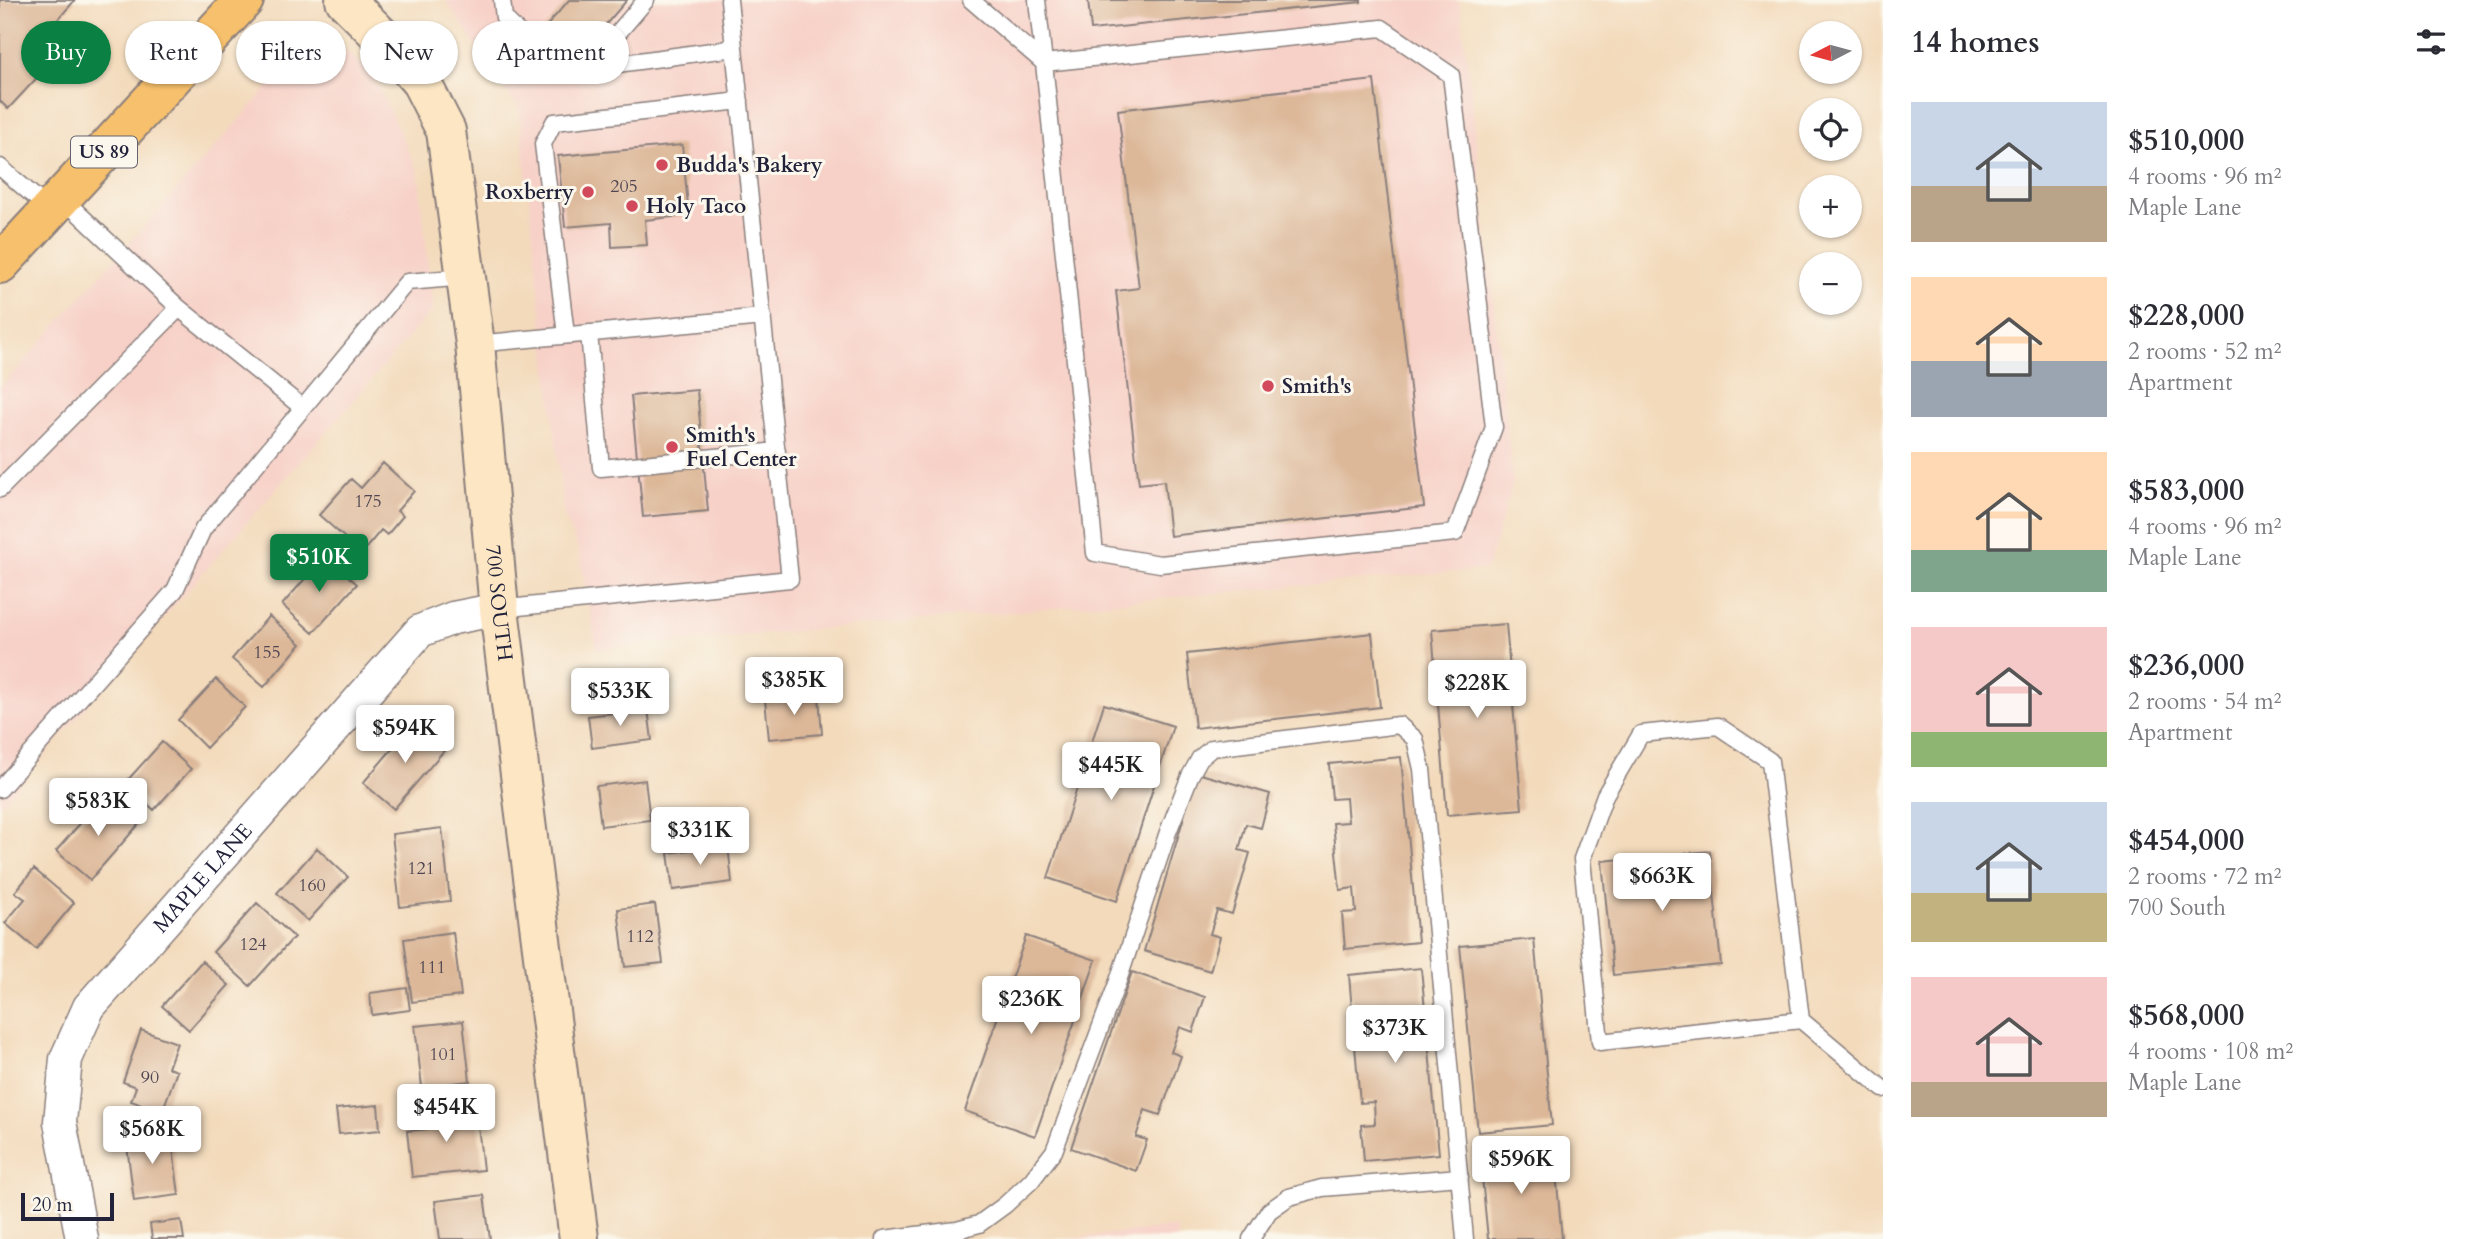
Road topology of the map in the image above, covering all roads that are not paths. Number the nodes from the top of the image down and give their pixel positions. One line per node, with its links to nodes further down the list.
1 (244, 0): 15 (main road, US 89)
2 (345, 0): 17 (street, 700 SOUTH)
3 (502, 0): 8 (lane)
4 (646, 0): 9 (lane)
5 (729, 0): 10 (lane)
6 (971, 0): 12 (lane)
7 (1037, 0): 12 (lane)
8 (507, 21)
9 (628, 21)
10 (734, 48): 11 (lane); 13 (lane)
11 (629, 62)
12 (1044, 63): 12 (lane)
13 (740, 101): 19 (lane); 21 (lane)
14 (0, 167): 15 (lane)
15 (56, 204): 16 (main road, US 89); 18 (lane)
16 (0, 264)
17 (466, 277): 22 (street, 700 SOUTH); 23 (lane)
18 (179, 308): 23 (lane); 25 (lane)
19 (763, 317): 20 (lane); 24 (lane)
20 (589, 333): 21 (lane); 24 (lane)
21 (566, 335): 22 (lane)
22 (474, 344): 26 (street, 700 SOUTH)
23 (303, 408): 27 (lane)
24 (777, 451): 26 (lane)
25 (0, 489)
26 (499, 609): 31 (street, MAPLE LANE); 32 (street, 700 SOUTH)
27 (0, 789)
28 (1801, 1020): 28 (lane); 29 (lane)
29 (1883, 1089)
30 (1460, 1177): 33 (lane); 34 (lane); 35 (lane)
31 (82, 1239)
32 (579, 1239)
33 (884, 1239)
34 (1251, 1239)
35 (1465, 1239)

